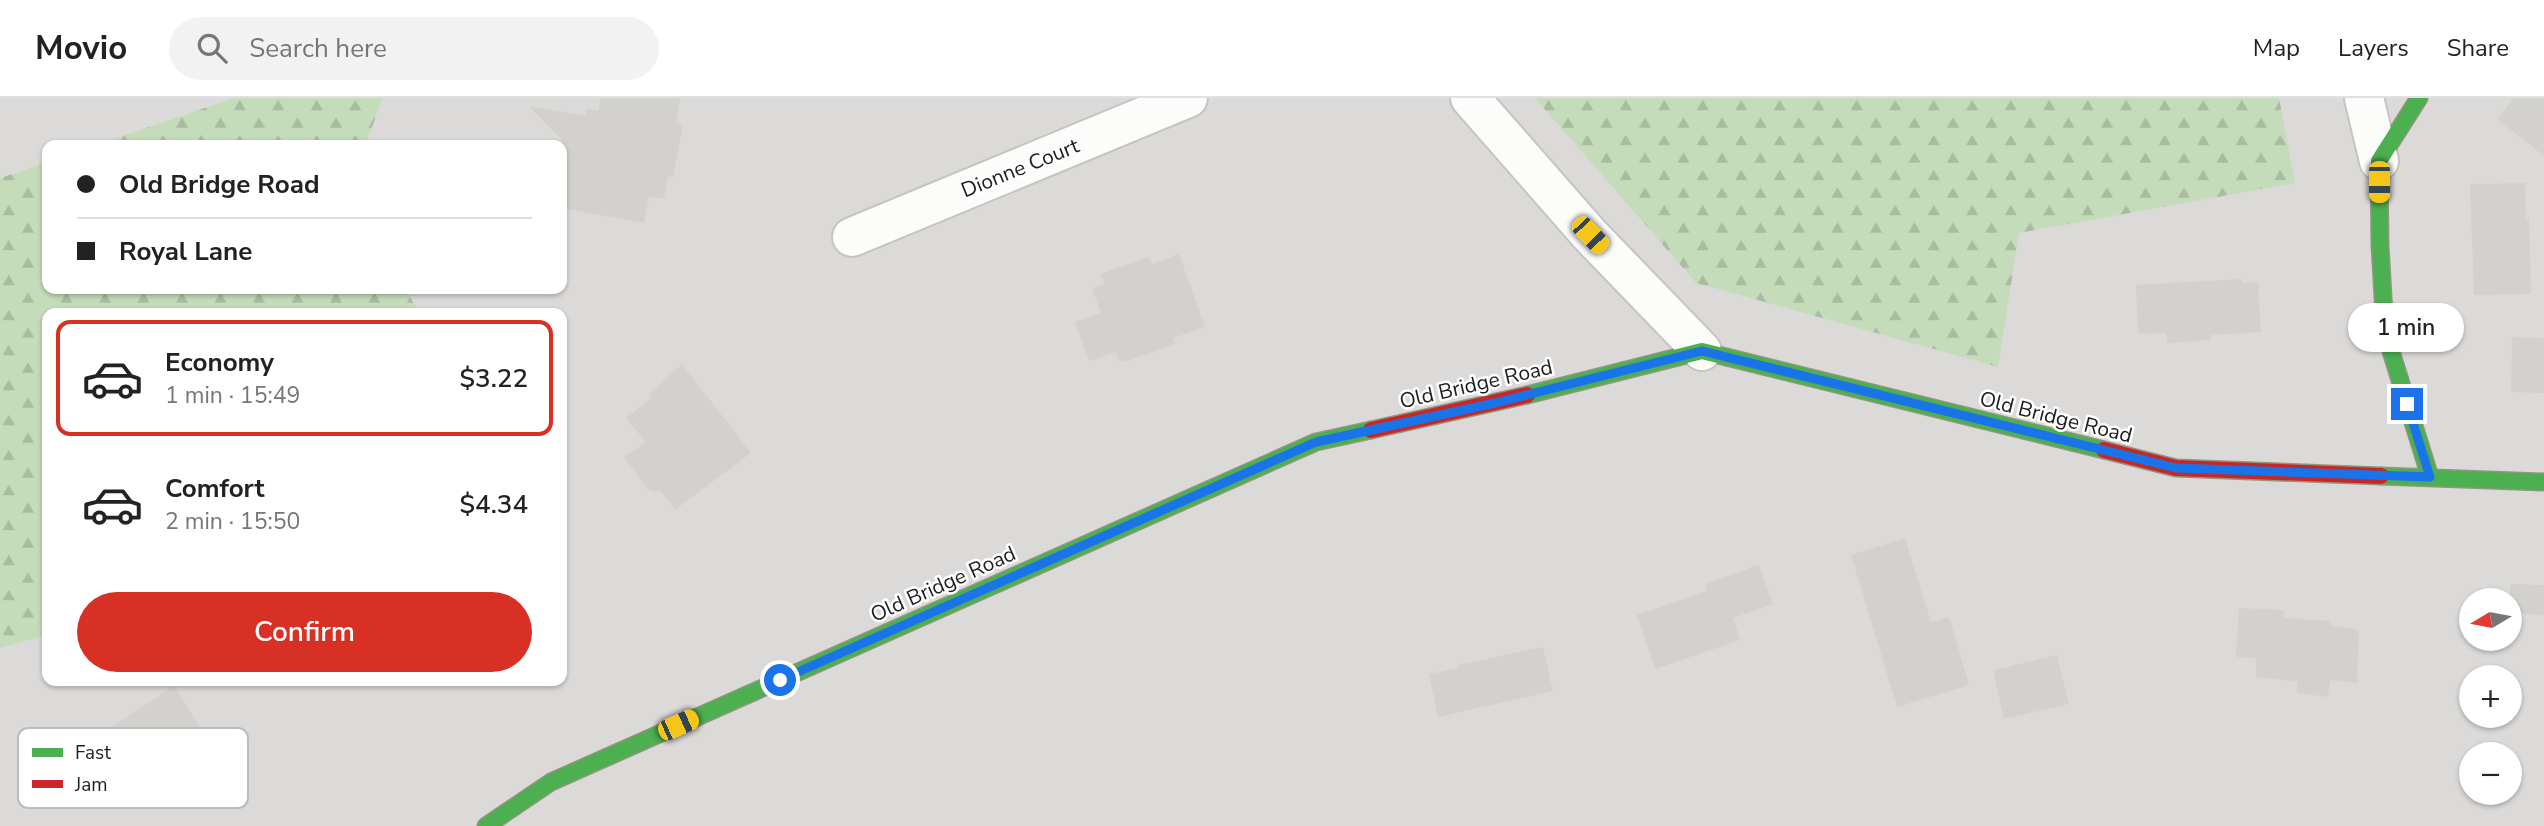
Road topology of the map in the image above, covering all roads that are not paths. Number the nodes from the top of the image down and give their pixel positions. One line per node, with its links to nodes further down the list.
1 (1188, 98): 6 (street, Dionne Court)
2 (1470, 98): 7 (street)
3 (2364, 98): 5 (street)
4 (2419, 98): 5 (street)
5 (2379, 161): 8 (street)
6 (852, 237)
7 (1702, 351): 8 (street, Old Bridge Road); 10 (street, Old Bridge Road)
8 (2430, 477): 9 (street, Old Bridge Road)
9 (2544, 482)
10 (485, 826)

